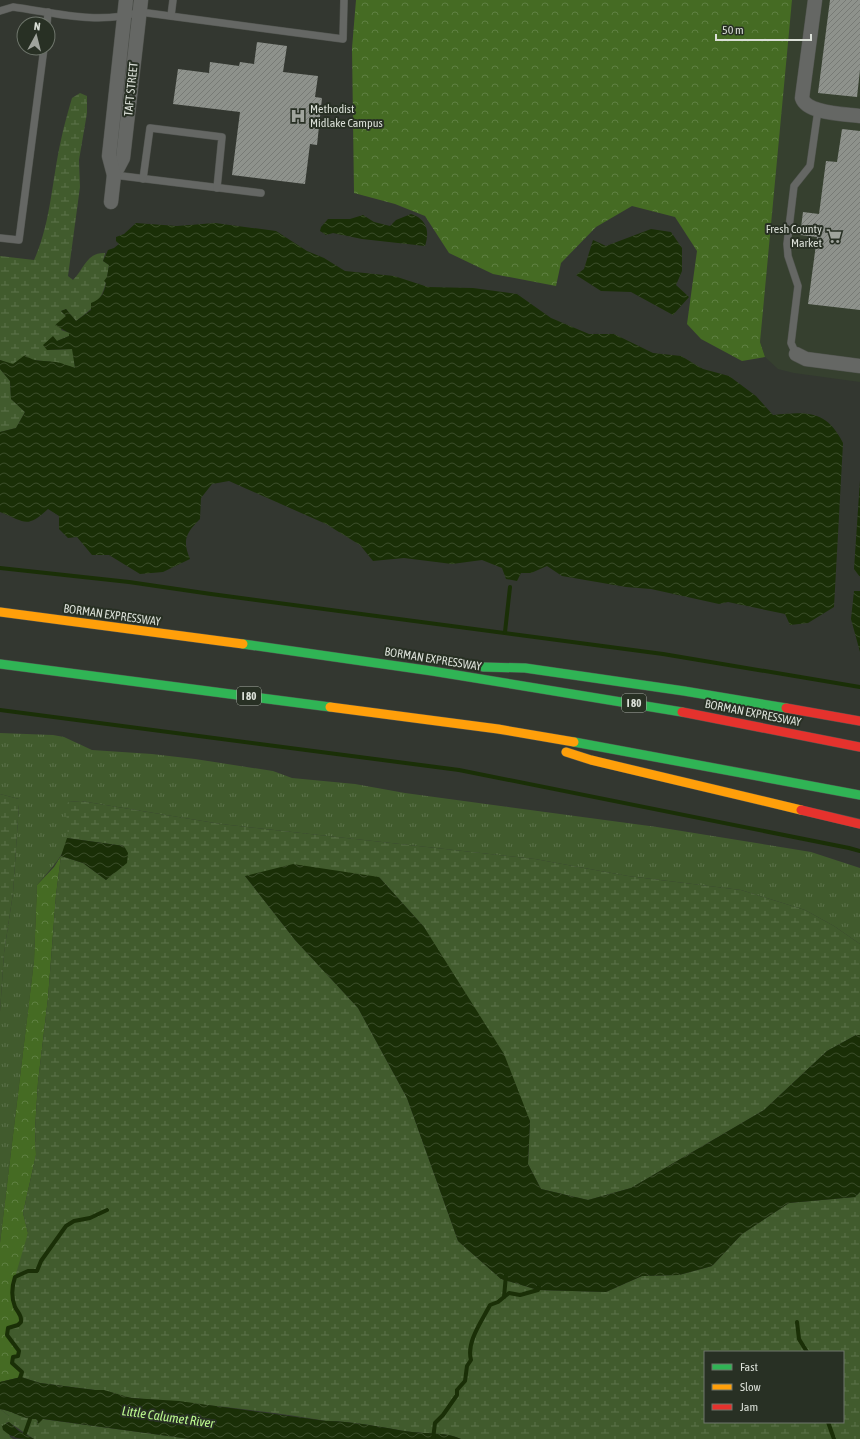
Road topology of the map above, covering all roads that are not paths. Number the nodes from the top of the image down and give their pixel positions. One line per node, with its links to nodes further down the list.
1 (126, 0): 10 (street, TAFT STREET)
2 (173, 0): 9 (lane)
3 (344, 0): 9 (lane)
4 (814, 0): 12 (street)
5 (141, 6): 9 (lane); 10 (lane); 14 (street, TAFT STREET)
6 (0, 11): 7 (lane)
7 (48, 12): 8 (lane); 10 (lane)
8 (48, 16)
9 (170, 16)
10 (124, 17): 14 (street, TAFT STREET)
11 (43, 56): 19 (lane)
12 (818, 110): 13 (street); 20 (lane)
13 (860, 116)
14 (114, 175): 15 (lane); 18 (street, TAFT STREET)
15 (143, 179): 16 (lane); 16 (lane)
16 (217, 188): 17 (lane)
17 (261, 193)
18 (111, 202)
19 (0, 238)
20 (796, 354): 21 (street)
21 (860, 366)
22 (0, 612): 24 (highway, BORMAN EXPRESSWAY / I 80)
23 (0, 664): 26 (highway, I 80)
24 (406, 667): 25 (highway); 27 (highway, BORMAN EXPRESSWAY / I 80)
25 (860, 721)
26 (498, 729): 28 (highway, I 80); 29 (highway)
27 (860, 747)
28 (860, 795)
29 (860, 824)

